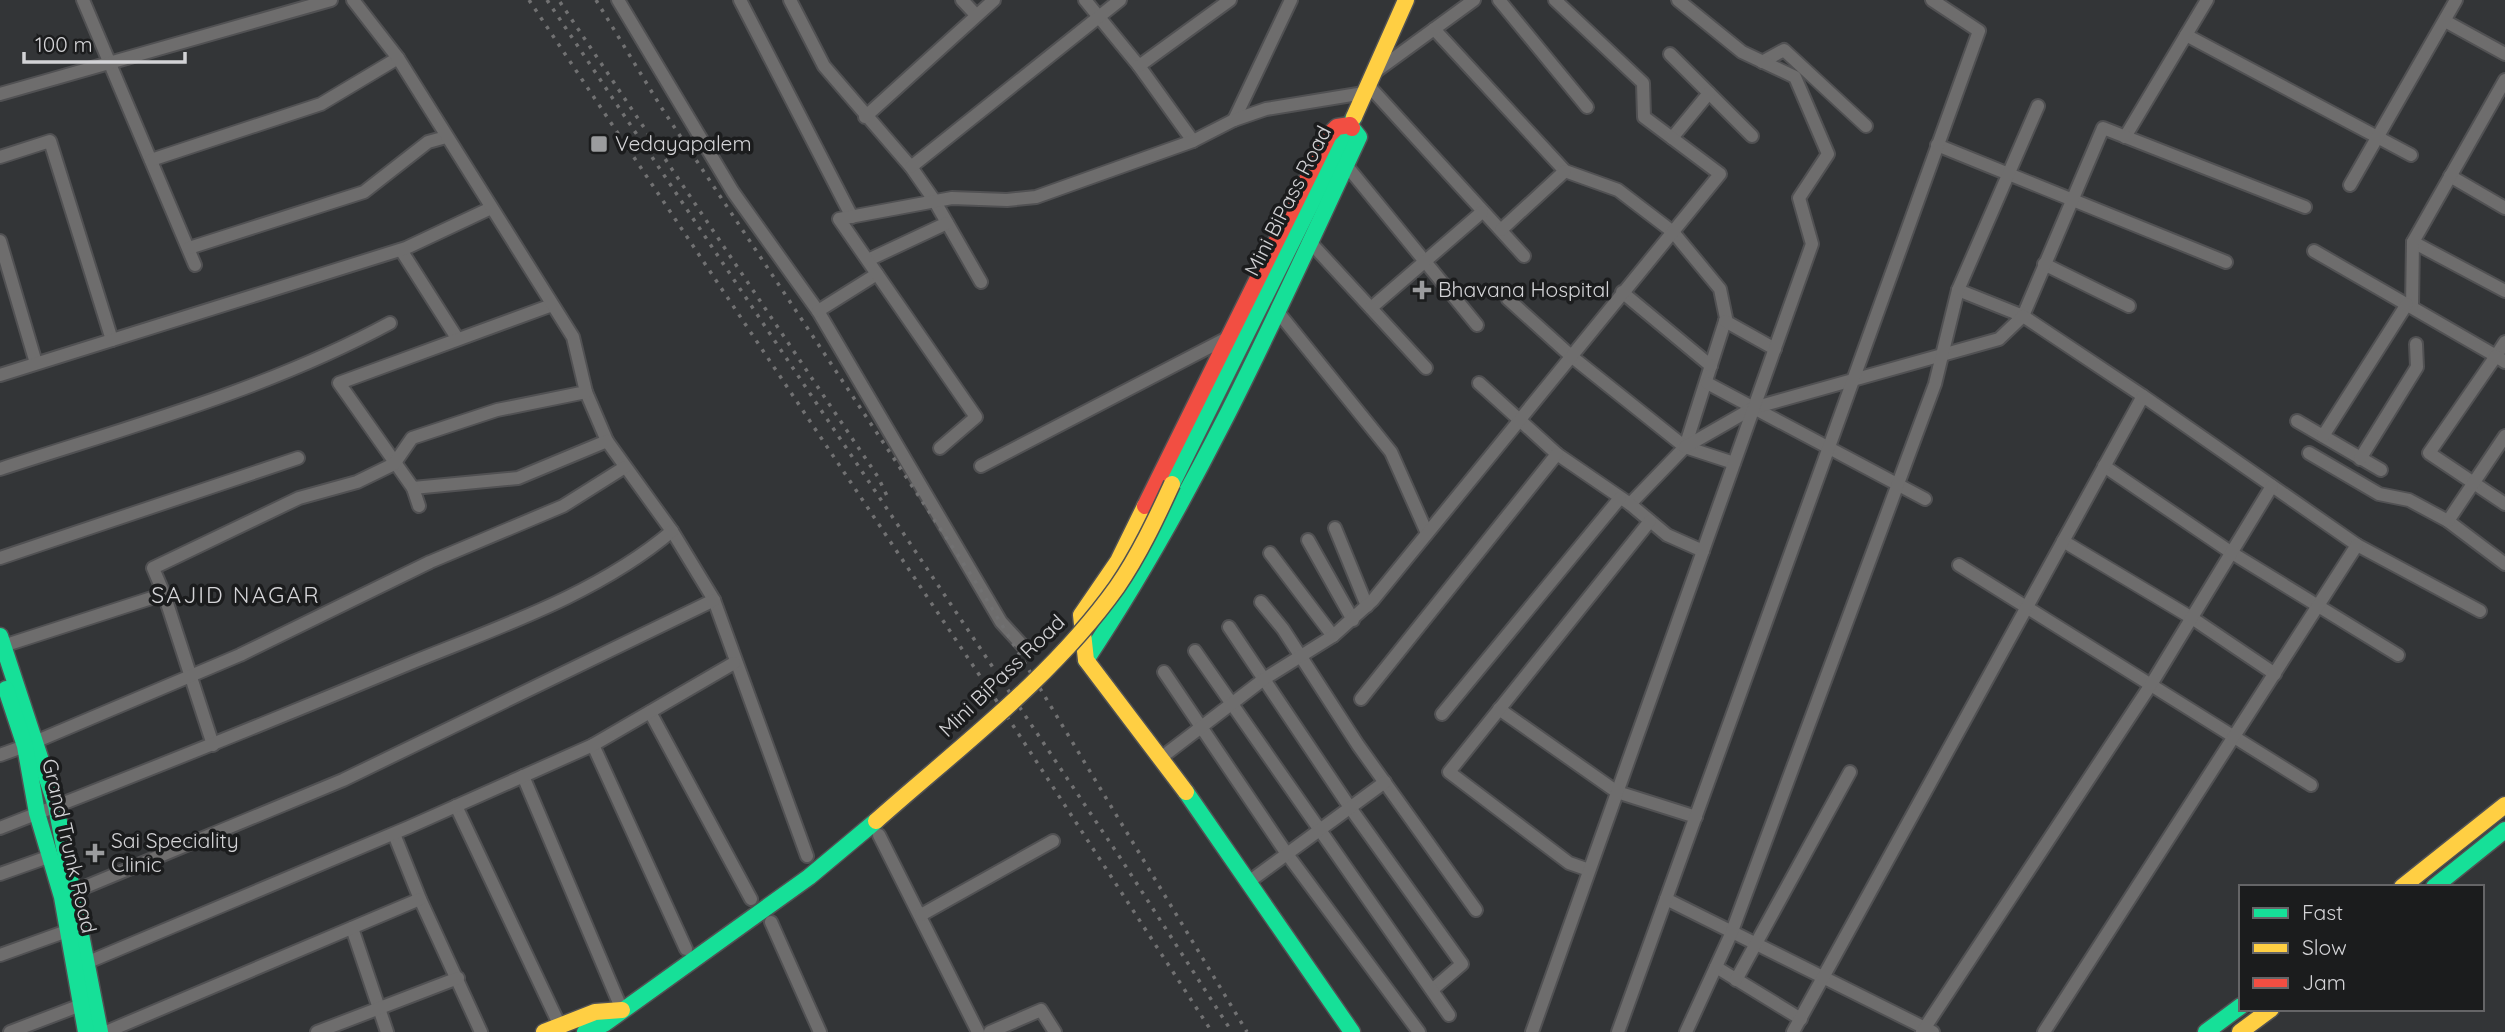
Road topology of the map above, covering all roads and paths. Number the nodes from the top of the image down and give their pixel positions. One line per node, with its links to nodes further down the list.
1 (83, 0): 29 (street)
2 (331, 0): 29 (street)
3 (353, 0): 28 (street)
4 (618, 0): 90 (street)
5 (740, 0): 64 (street)
6 (790, 0): 38 (street)
7 (962, 0): 21 (street)
8 (994, 0): 21 (street)
9 (1084, 0): 22 (street)
10 (1120, 0): 22 (street)
11 (1230, 0): 31 (street)
12 (1292, 0): 39 (street)
13 (1474, 0): 24 (street)
14 (1499, 0): 37 (street)
15 (1555, 0): 45 (street)
16 (1678, 0): 30 (street)
17 (1932, 0): 48 (street)
18 (2207, 0): 25 (street)
19 (2456, 0): 23 (street)
20 (1407, 4): 33 (main road, Mini BiPass Road)
21 (976, 15): 38 (street)
22 (1100, 18): 31 (street); 53 (street)
23 (2445, 21): 27 (street); 46 (street)
24 (1434, 29): 33 (street); 54 (street)
25 (2186, 35): 44 (street); 46 (street)
26 (1670, 54): 34 (street)
27 (2505, 54)
28 (398, 58): 43 (street); 51 (street)
29 (111, 62): 35 (street); 51 (street)
30 (1762, 62): 41 (street); 101 (street)
31 (1139, 66): 47 (street)
32 (2505, 80): 56 (street)
33 (1368, 84): 39 (street); 40 (main road, Mini BiPass Road); 63 (street)
34 (1709, 93): 42 (street); 45 (street)
35 (0, 94)
36 (2038, 106): 55 (street)
37 (1587, 107)
38 (865, 117): 53 (street)
39 (1234, 120): 47 (street)
40 (1350, 125): 52 (main road); 96 (main road); 240 (main road, Mini BiPass Road, bridge)
41 (1867, 126)
42 (1752, 136)
43 (446, 137): 61 (street); 71 (street)
44 (2125, 137): 58 (street); 60 (street)
45 (1672, 138): 67 (street)
46 (2378, 138): 49 (street); 57 (street)
47 (1193, 141): 59 (street)
48 (1937, 145): 55 (street); 109 (street)
49 (2411, 155)
50 (0, 157): 98 (street)
51 (151, 160): 71 (street)
52 (1346, 165): 69 (main road); 76 (street)
53 (911, 167): 59 (street)
54 (1565, 171): 66 (street); 67 (street)
55 (2008, 174): 58 (street); 82 (street)
56 (2451, 176): 62 (street); 70 (street)
57 (2350, 185)
58 (2071, 199): 77 (street); 78 (street)
59 (934, 200): 64 (street); 65 (street)
60 (2305, 207)
61 (491, 208): 72 (street); 86 (street)
62 (2505, 208)
63 (1482, 212): 66 (street); 76 (street)
64 (852, 217): 75 (street)
65 (947, 223): 75 (street); 81 (street)
66 (1501, 230): 74 (street)
67 (1674, 232): 84 (street); 93 (street)
68 (0, 241): 105 (street)
69 (1310, 242): 89 (street); 91 (main road)
70 (2413, 242): 83 (street); 88 (street)
71 (189, 248): 79 (street)
72 (401, 250): 97 (street); 98 (street)
73 (2314, 251): 88 (street)
74 (1524, 256)
75 (868, 260): 80 (street)
76 (1426, 261): 89 (street); 95 (street)
77 (2226, 262)
78 (2044, 264): 87 (street); 92 (street)
79 (195, 265)
80 (877, 274): 90 (street); 122 (street)
81 (981, 282)
82 (1958, 290): 92 (street); 102 (street)
83 (2505, 291)
84 (1622, 292): 103 (street); 106 (street)
85 (1508, 299): 103 (street)
86 (552, 305): 97 (street); 112 (street)
87 (2129, 306)
88 (2410, 306): 104 (street); 117 (street)
89 (1371, 308): 107 (street)
90 (818, 311): 168 (street)
91 (1278, 312): 146 (street); 172 (main road)
92 (2023, 316): 102 (street); 113 (street)
93 (1725, 321): 101 (street); 106 (street)
94 (390, 323): 132 (street)
95 (1477, 325)
96 (1230, 336): 131 (street); 172 (main road)
97 (457, 338): 128 (street)
98 (112, 340): 105 (street)
99 (2505, 342): 104 (street)
100 (2416, 344): 126 (street)
101 (1775, 349): 114 (street)
102 (1943, 352): 109 (street); 135 (street)
103 (1571, 356): 115 (street); 120 (street)
104 (2500, 359): 134 (street)
105 (36, 363): 108 (street)
106 (1711, 366): 111 (street)
107 (1426, 368)
108 (0, 375)
109 (1852, 381): 114 (street); 121 (street)
110 (1479, 383): 115 (street)
111 (1707, 383): 114 (street); 120 (street)
112 (586, 393): 118 (street); 128 (street)
113 (2143, 396): 129 (street); 136 (street)
114 (1754, 408): 120 (street); 121 (street); 127 (street)
115 (1519, 420): 124 (street); 146 (street)
116 (2297, 421): 117 (street)
117 (2323, 436): 126 (street)
118 (607, 441): 130 (street); 137 (street)
119 (2504, 441): 134 (street)
120 (1685, 447): 127 (street); 139 (street)
121 (1829, 447): 135 (street); 203 (street)
122 (940, 448)
123 (2309, 453): 143 (street)
124 (1557, 454): 139 (street); 181 (street)
125 (298, 458): 153 (street)
126 (2360, 458): 133 (street)
127 (1734, 463): 150 (street)
128 (394, 464): 137 (street); 156 (street)
129 (2104, 466): 148 (street); 152 (street)
130 (625, 467): 145 (street); 177 (street)
131 (982, 467)
132 (0, 469)
133 (2381, 470)
134 (2475, 483): 140 (street); 143 (street)
135 (1898, 484): 138 (street); 227 (street)
136 (2272, 486): 149 (street); 152 (street)
137 (413, 488): 141 (street)
138 (1925, 499)
139 (1625, 501): 142 (street); 185 (street)
140 (2505, 505)
141 (419, 506)
142 (1650, 521): 150 (street); 183 (street)
143 (2448, 521): 154 (street)
144 (1335, 528): 159 (street)
145 (672, 531): 157 (street); 189 (street)
146 (1427, 533): 159 (street)
147 (1308, 540): 164 (street)
148 (2063, 541): 160 (street); 163 (street)
149 (2357, 545): 161 (street); 162 (street)
150 (1703, 551): 197 (street)
151 (1270, 553): 166 (street)
152 (2231, 553): 161 (street); 163 (street)
153 (0, 558)
154 (2503, 559)
155 (1959, 565): 160 (street)
156 (164, 593): 167 (street); 177 (street)
157 (714, 600): 173 (street); 218 (street)
158 (1261, 602): 171 (street)
159 (1367, 606): 164 (street)
160 (2027, 606): 179 (street); 233 (street)
161 (2317, 607): 170 (street); 176 (street)
162 (2480, 611)
163 (2192, 618): 176 (street); 179 (street)
164 (1353, 620): 166 (street)
165 (1229, 627): 178 (street)
166 (1333, 636): 171 (street)
167 (2, 641): 188 (main road)
168 (1022, 645)
169 (1195, 651): 182 (street)
170 (2398, 655)
171 (1301, 657): 178 (street); 195 (street)
172 (1086, 660): 192 (main road)
173 (734, 663): 184 (street); 211 (street)
174 (1164, 672): 186 (street)
175 (0, 673): 180 (main road, Grand Trunk Road)
176 (2275, 674): 187 (street)
177 (191, 676): 188 (street); 189 (street)
178 (1264, 679): 182 (street); 201 (street)
179 (2152, 683): 187 (street); 246 (street)
180 (4, 696): 188 (main road, Grand Trunk Road)
181 (1361, 699)
182 (1232, 705): 186 (street); 205 (street)
183 (1499, 709): 197 (street); 213 (street)
184 (650, 712): 190 (street); 219 (street)
185 (1442, 714)
186 (1202, 727): 192 (street); 210 (street)
187 (2235, 735): 196 (street); 266 (street)
188 (31, 744): 191 (street); 199 (main road); 202 (main road, Grand Trunk Road)
189 (213, 745): 199 (street)
190 (593, 745): 194 (street); 229 (street)
191 (0, 755)
192 (1162, 757): 215 (main road)
193 (1850, 772): 228 (street)
194 (523, 776): 200 (street); 240 (street)
195 (1385, 782): 201 (street); 222 (street)
196 (2311, 785)
197 (1617, 792): 203 (street); 213 (street)
198 (2505, 805): 216 (main road)
199 (56, 806): 202 (street); 218 (main road)
200 (456, 806): 207 (street); 244 (street)
201 (1350, 807): 205 (street); 236 (street)
202 (37, 813): 204 (street); 212 (main road, Grand Trunk Road)
203 (1696, 817): 220 (street)
204 (0, 828)
205 (1320, 829): 210 (street); 236 (street)
206 (2505, 830): 217 (main road)
207 (394, 834): 221 (street); 231 (street)
208 (879, 835): 223 (street)
209 (1053, 841): 223 (street)
210 (1287, 854): 215 (street); 261 (street)
211 (807, 856)
212 (48, 857): 214 (street); 226 (main road, Grand Trunk Road)
213 (1589, 870): 262 (street)
214 (0, 874)
215 (1250, 881): 260 (main road)
216 (2405, 885)
217 (2436, 885)
218 (73, 892): 231 (main road)
219 (751, 899)
220 (1665, 899): 227 (street); 263 (street)
221 (420, 900): 225 (street); 234 (street)
222 (1476, 909)
223 (920, 915): 257 (street)
224 (771, 922): 256 (street)
225 (352, 928): 239 (street); 250 (street)
226 (67, 931): 230 (street); 237 (main road, Grand Trunk Road)
227 (1731, 934): 228 (street); 232 (street)
228 (1754, 945): 233 (street); 235 (street)
229 (686, 949)
230 (0, 955)
231 (86, 963): 249 (main road)
232 (1716, 967): 235 (street); 264 (street)
233 (1824, 976): 243 (street); 246 (street)
234 (458, 978): 239 (street); 253 (street)
235 (1736, 980): 243 (street)
236 (1432, 990): 242 (street)
237 (81, 1005): 247 (street); 248 (main road, Grand Trunk Road)
238 (2239, 1007): 267 (main road)
239 (379, 1008): 251 (street); 252 (street)
240 (622, 1010): 244 (main road, Mini BiPass Road); 245 (main road)
241 (2268, 1011): 268 (main road)
242 (1449, 1015)
243 (1801, 1018): 265 (street)
244 (560, 1026): 254 (main road, Mini BiPass Road)
245 (605, 1028): 255 (main road)
246 (1926, 1030)
247 (10, 1032)
248 (86, 1032)
249 (100, 1032)
250 (106, 1032)
251 (317, 1032)
252 (387, 1032)
253 (481, 1032)
254 (544, 1032)
255 (584, 1032)
256 (820, 1032)
257 (978, 1032)
258 (990, 1032): 259 (street)
259 (1055, 1032)
260 (1352, 1032)
261 (1419, 1032)
262 (1532, 1032)
263 (1618, 1032)
264 (1686, 1032)
265 (1793, 1032)
266 (2044, 1032)
267 (2206, 1032)
268 (2240, 1032)

